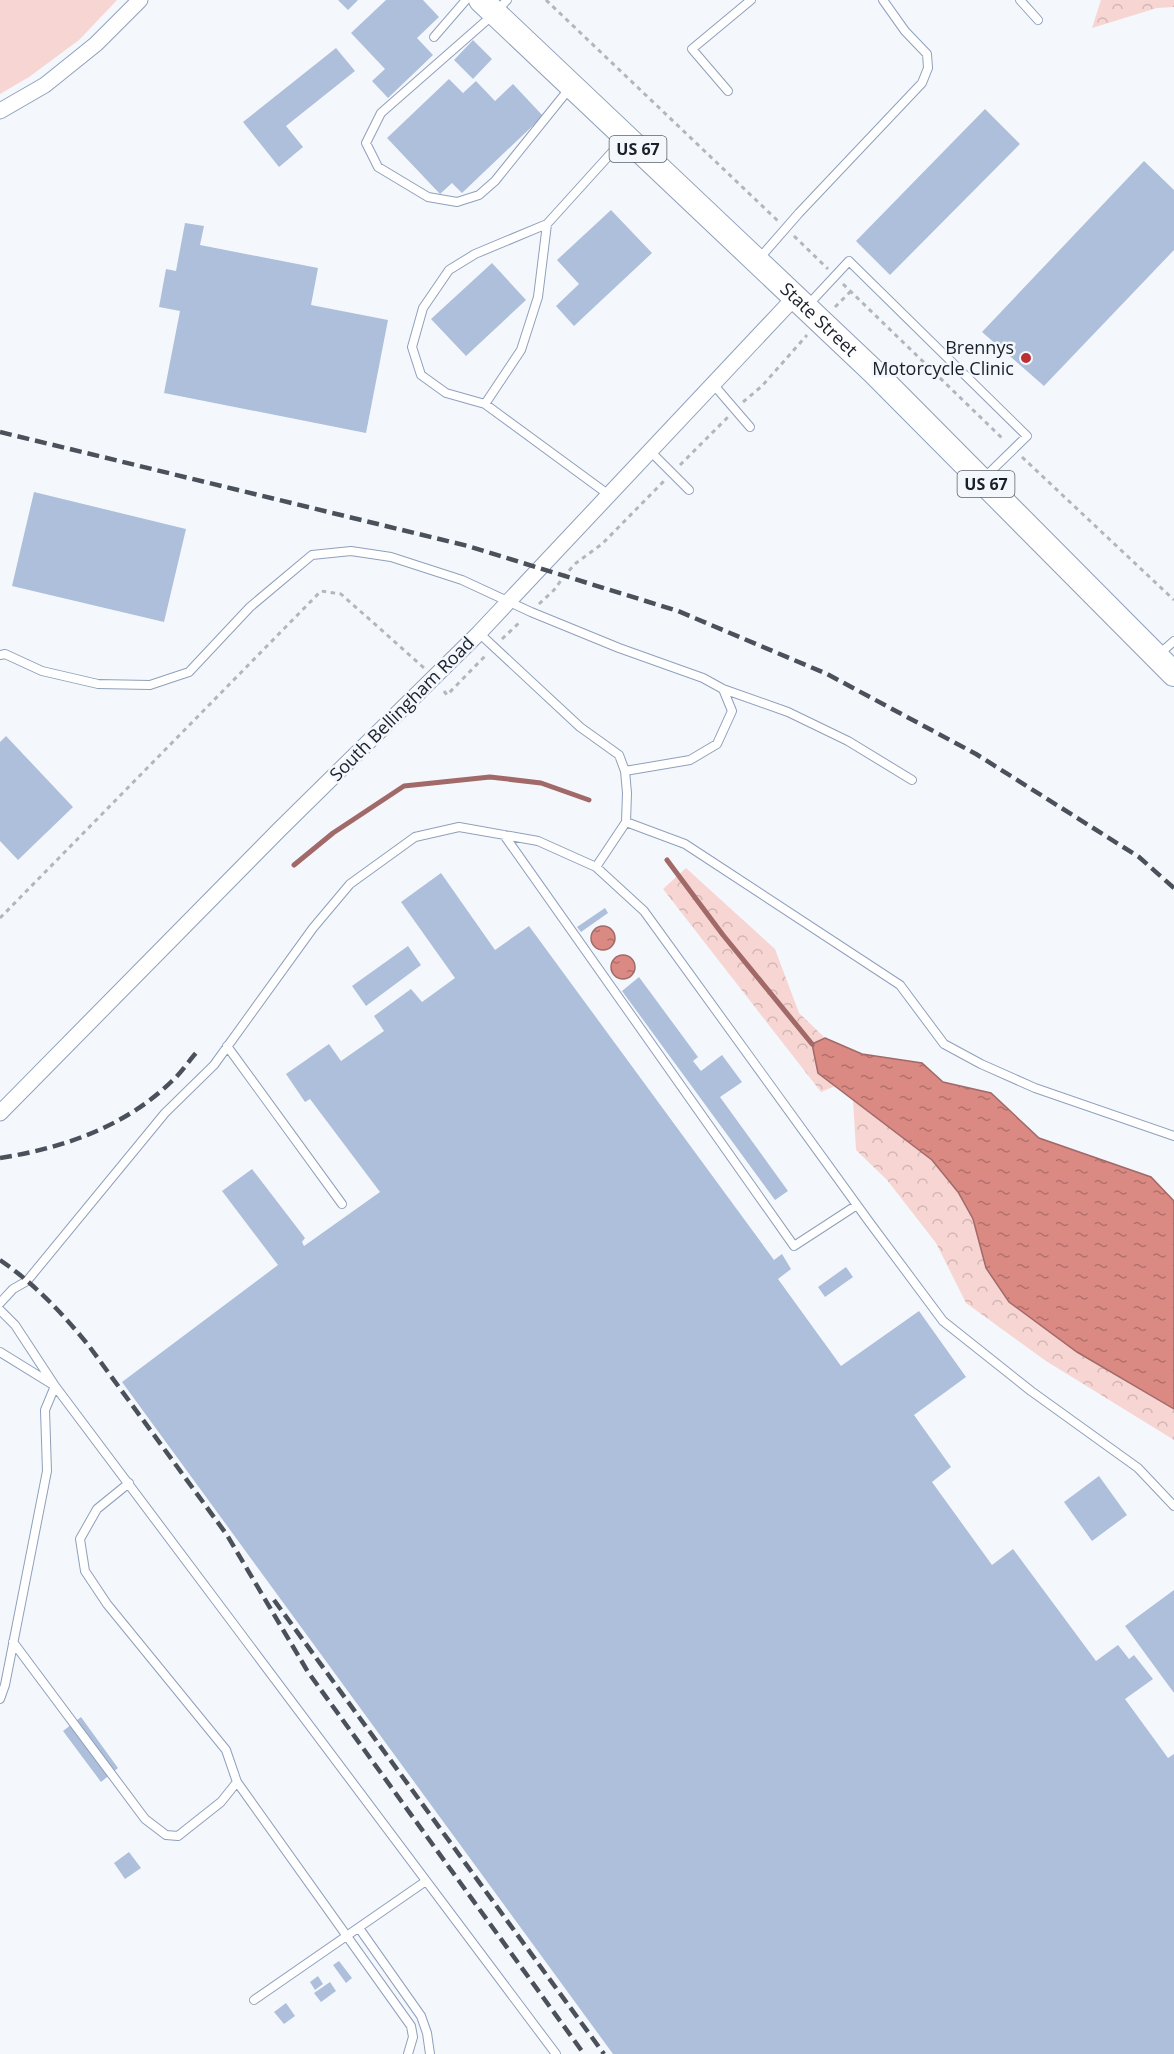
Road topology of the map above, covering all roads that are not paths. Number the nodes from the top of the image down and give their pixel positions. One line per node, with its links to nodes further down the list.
1 (140, 0): 11 (street)
2 (466, 0): 8 (lane)
3 (751, 0): 10 (lane)
4 (884, 0): 14 (lane)
5 (1020, 0): 7 (lane)
6 (494, 4): 9 (main road, State Street / US 67); 9 (lane)
7 (1038, 20)
8 (434, 37)
9 (572, 86): 12 (main road, State Street / US 67)
10 (728, 91)
11 (0, 111)
12 (626, 136): 13 (lane); 14 (main road, State Street / US 67)
13 (547, 224): 17 (lane); 17 (lane)
14 (757, 261): 15 (main road, State Street / US 67)
15 (807, 308): 16 (street, South Bellingham Road); 20 (main road, State Street / US 67); 20 (lane)
16 (713, 384): 18 (lane); 19 (street, South Bellingham Road)
17 (485, 404): 22 (lane)
18 (750, 427)
19 (650, 452): 21 (lane); 22 (street, South Bellingham Road)
20 (982, 480): 25 (main road, State Street / US 67)
21 (689, 490)
22 (609, 495): 23 (street, South Bellingham Road)
23 (509, 601): 24 (street, South Bellingham Road); 26 (lane); 28 (lane)
24 (479, 633): 29 (lane); 35 (street, South Bellingham Road)
25 (1165, 648): 27 (main road, State Street / US 67)
26 (0, 655)
27 (1174, 674)
28 (723, 689): 29 (lane); 30 (lane)
29 (625, 771): 31 (lane)
30 (912, 780)
31 (626, 822): 33 (lane); 36 (lane)
32 (504, 835): 33 (lane); 34 (lane); 38 (lane)
33 (597, 867): 38 (lane)
34 (227, 1046): 37 (lane); 39 (lane)
35 (0, 1113)
36 (1174, 1136)
37 (342, 1204)
38 (857, 1205): 44 (lane)
39 (0, 1304)
40 (0, 1311): 42 (lane)
41 (0, 1352): 42 (lane)
42 (55, 1386): 43 (lane); 45 (lane)
43 (129, 1483): 47 (lane); 48 (lane)
44 (1174, 1506)
45 (13, 1642): 46 (lane); 47 (lane)
46 (0, 1699)
47 (237, 1782): 50 (lane)
48 (426, 1881): 49 (lane); 54 (lane)
49 (359, 1928): 50 (lane); 53 (lane)
50 (347, 1937): 51 (lane); 52 (lane)
51 (254, 2000)
52 (408, 2054)
53 (430, 2054)
54 (556, 2054)

